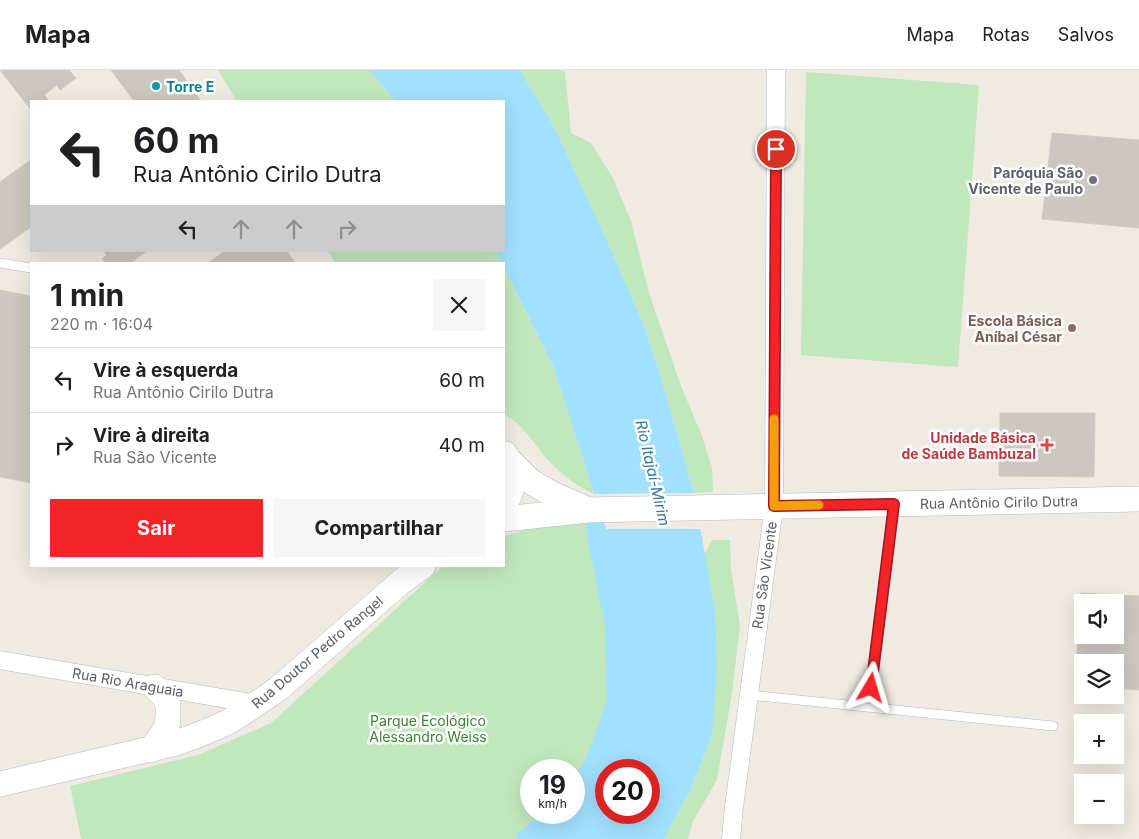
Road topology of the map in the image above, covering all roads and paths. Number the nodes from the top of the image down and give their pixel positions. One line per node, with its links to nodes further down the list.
1 (776, 70): 8 (street, Rua São Vicente)
2 (0, 263): 3 (lane)
3 (30, 268)
4 (506, 455): 6 (main road); 9 (main road, Rua Antônio Cirilo Dutra)
5 (1139, 499): 7 (main road, Rua Antônio Cirilo Dutra)
6 (505, 504)
7 (894, 504): 8 (main road, Rua Antônio Cirilo Dutra); 17 (lane)
8 (774, 506): 9 (main road, Rua Antônio Cirilo Dutra); 15 (street, Rua São Vicente)
9 (592, 510): 10 (main road, Rua Antônio Cirilo Dutra)
10 (505, 519)
11 (421, 567): 12 (main road, Rua Doutor Pedro Rangel)
12 (404, 574): 16 (main road, Rua Doutor Pedro Rangel)
13 (0, 660): 14 (street, Rua Rio Araguaia)
14 (154, 687): 16 (street, Rua Rio Araguaia); 19 (main road)
15 (749, 695): 17 (lane); 21 (street, Rua São Vicente)
16 (256, 704): 19 (main road, Rua Doutor Pedro Rangel)
17 (869, 707): 18 (lane)
18 (1054, 726)
19 (151, 750): 20 (main road, Rua Doutor Pedro Rangel)
20 (0, 784)
21 (732, 839)

